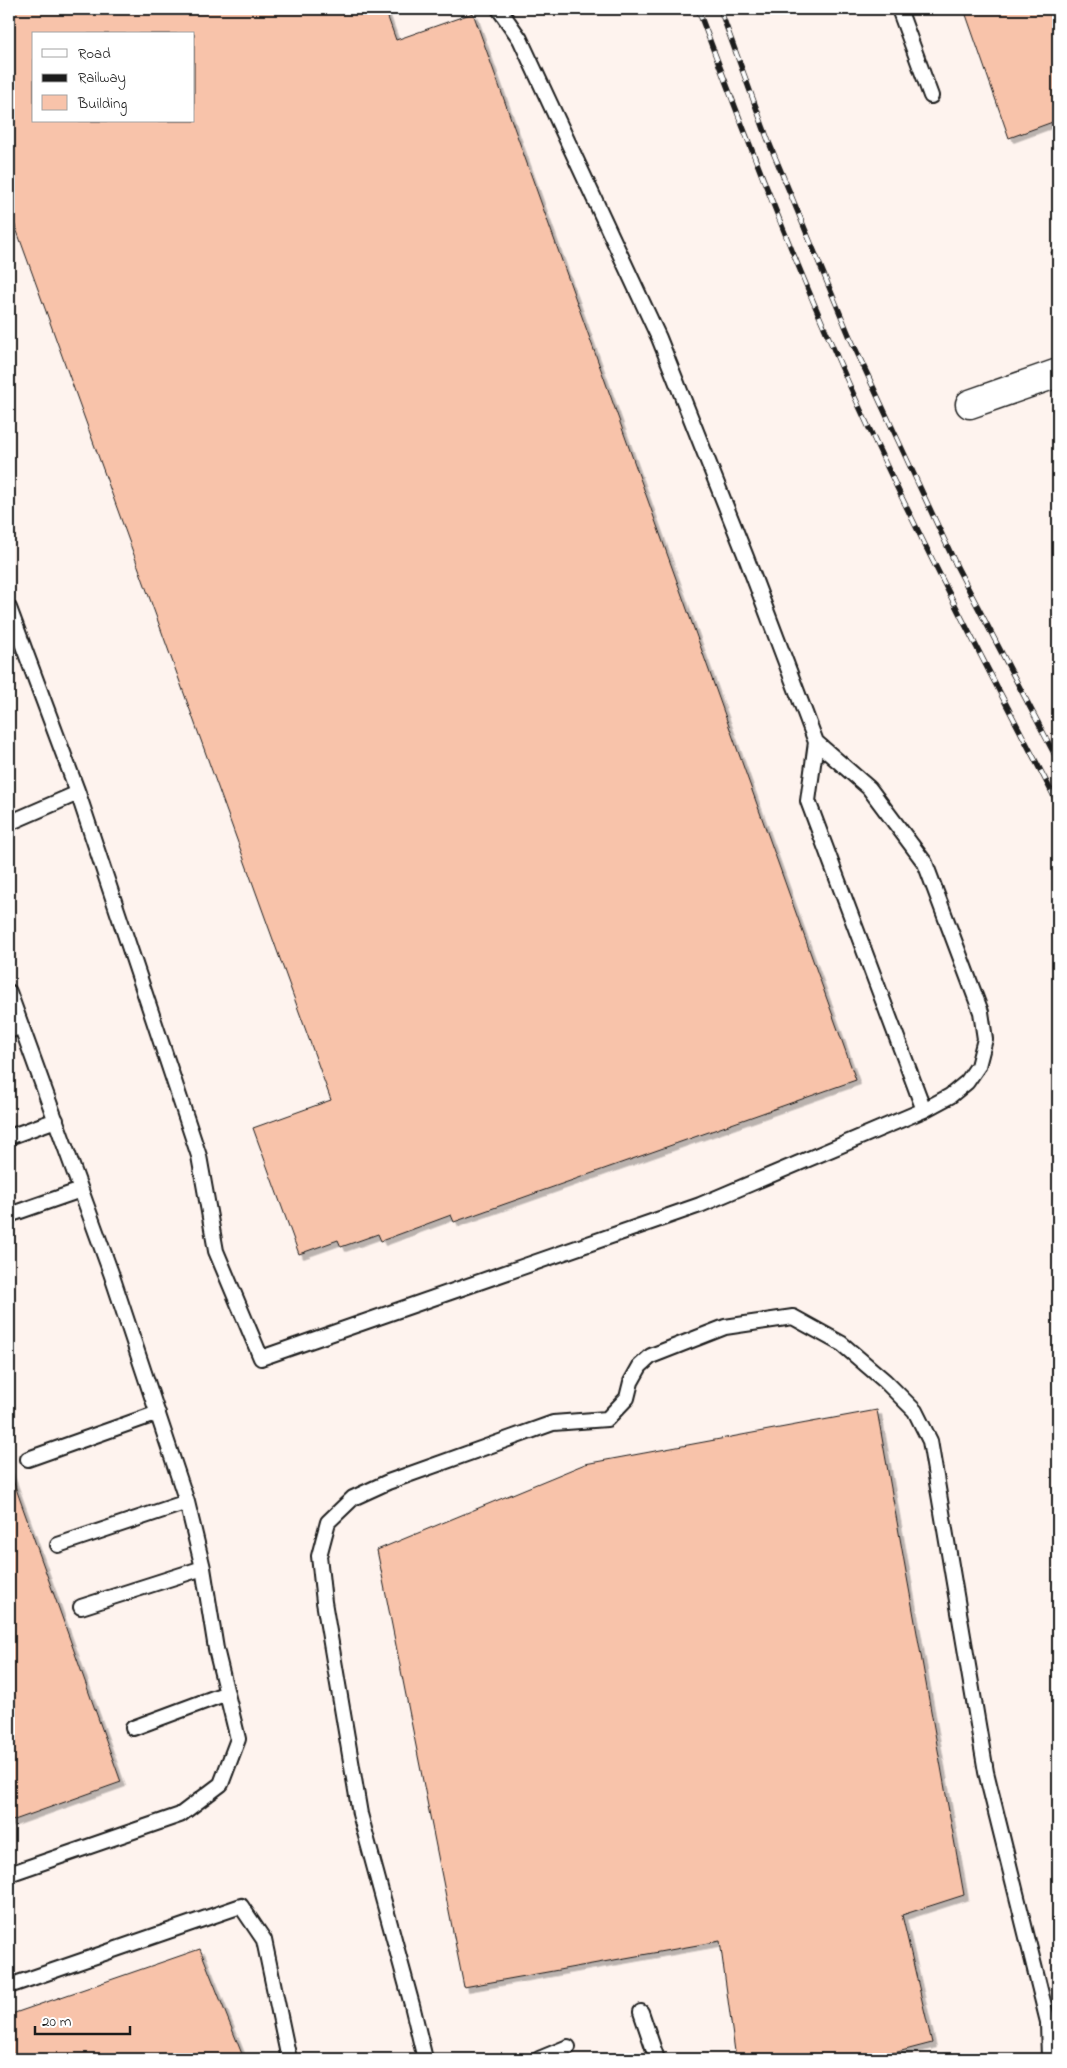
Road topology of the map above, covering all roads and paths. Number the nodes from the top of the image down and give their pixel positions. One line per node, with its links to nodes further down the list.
1 (499, 9): 7 (lane)
2 (899, 9): 3 (lane)
3 (931, 96)
4 (1058, 373): 5 (street)
5 (970, 404)
6 (9, 608): 8 (lane)
7 (816, 742): 12 (lane); 12 (lane)
8 (78, 793): 9 (lane); 12 (lane)
9 (9, 823)
10 (9, 992): 11 (lane)
11 (15, 1028): 13 (lane)
12 (924, 1110)
13 (56, 1120): 14 (lane); 15 (lane)
14 (9, 1137)
15 (81, 1190): 16 (lane); 17 (lane)
16 (9, 1215)
17 (158, 1413): 18 (lane); 19 (lane)
18 (28, 1459)
19 (186, 1502): 20 (lane); 21 (lane)
20 (58, 1544)
21 (203, 1568): 22 (lane); 23 (lane)
22 (82, 1607)
23 (227, 1693): 24 (lane); 25 (lane)
24 (133, 1728)
25 (9, 1874)
26 (9, 1986): 29 (lane)
27 (641, 2012): 32 (lane)
28 (568, 2048): 31 (lane)
29 (289, 2059)
30 (425, 2059): 33 (lane)
31 (540, 2059)
32 (657, 2059)
33 (1049, 2059)

